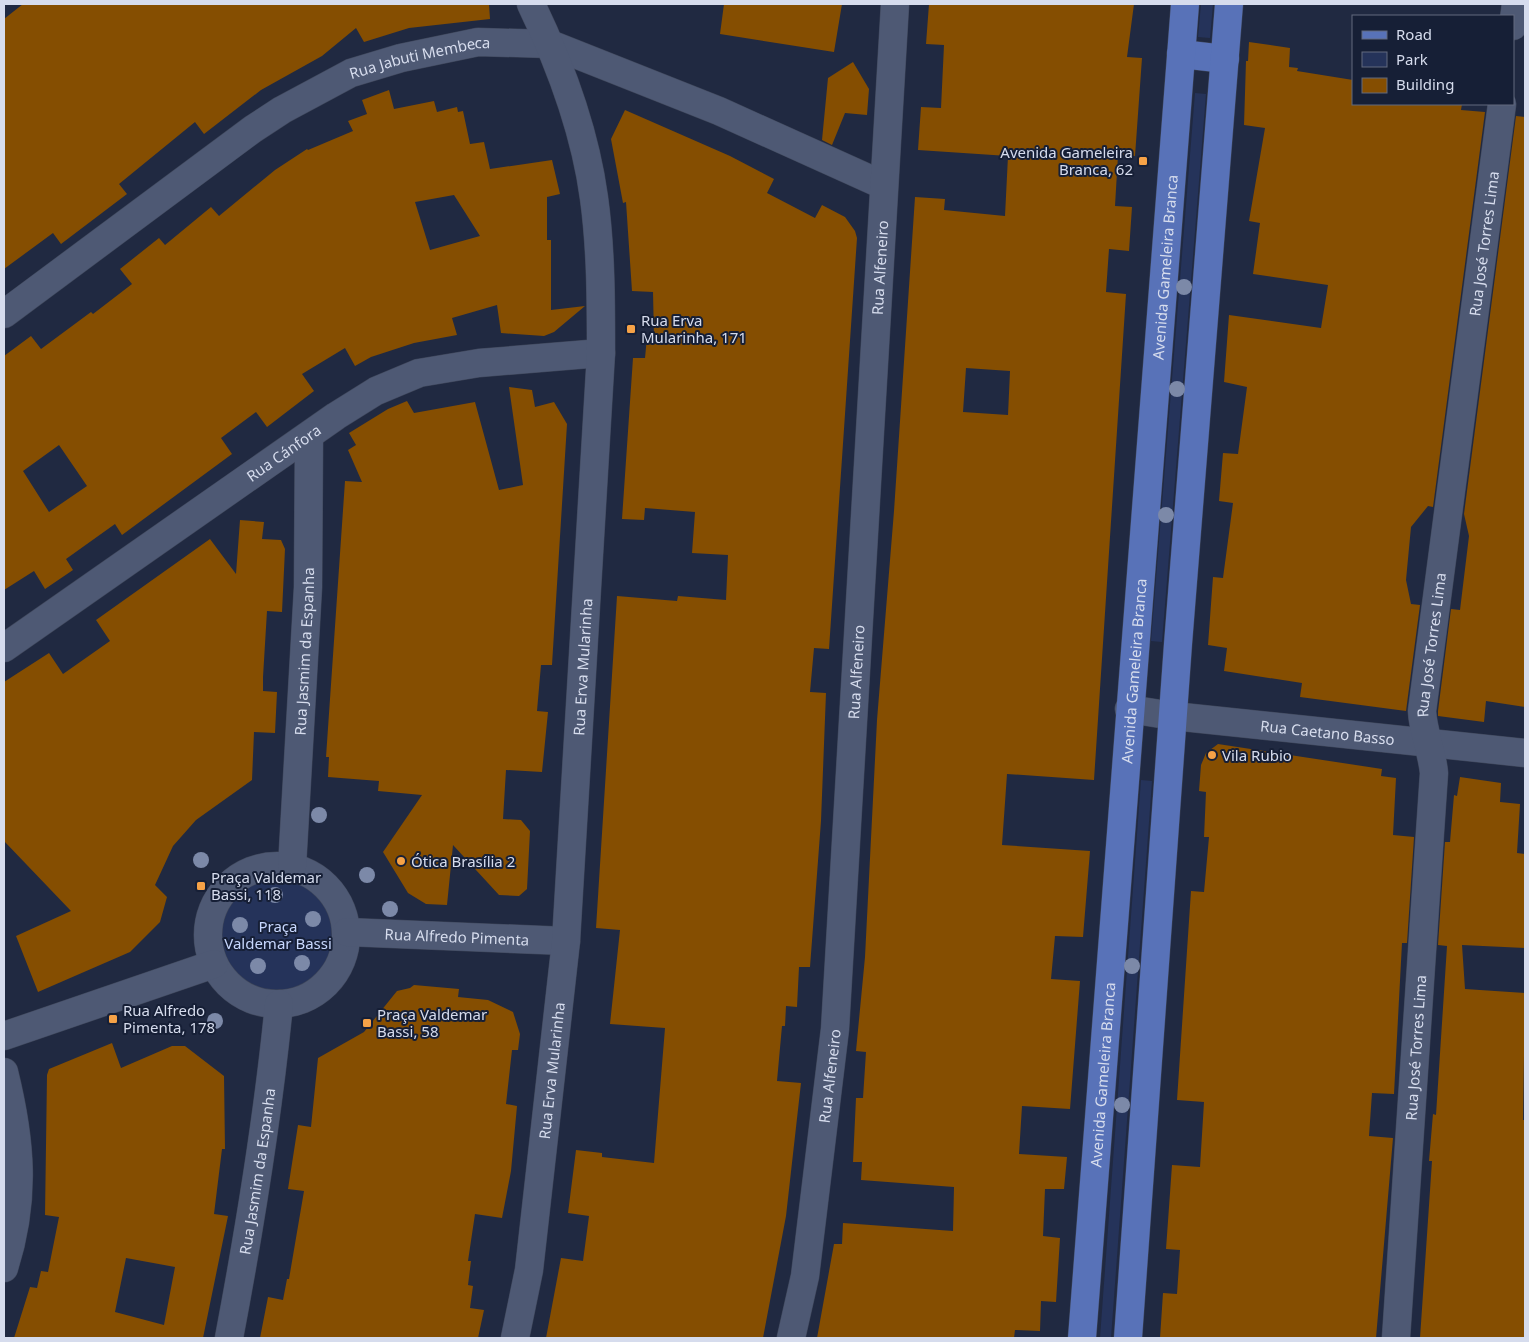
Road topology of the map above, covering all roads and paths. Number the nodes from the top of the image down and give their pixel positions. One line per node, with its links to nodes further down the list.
1 (531, 4): 7 (street, Rua Erva Mularinha)
2 (895, 4): 11 (street, Rua Alfeneiro)
3 (1185, 4): 8 (main road, Avenida Gameleira Branca)
4 (1229, 4): 9 (main road)
5 (1516, 4): 6 (street)
6 (1514, 19)
7 (550, 44): 11 (street, Rua Jabuti Membeca); 12 (street, Rua Jabuti Membeca); 13 (street, Rua Erva Mularinha)
8 (1181, 54): 9 (main road); 16 (main road, Avenida Gameleira Branca)
9 (1225, 59): 17 (main road)
10 (1502, 105): 18 (street, Rua José Torres Lima)
11 (883, 185): 30 (street, Rua Alfeneiro)
12 (4, 314)
13 (602, 353): 14 (street, Rua Cánfora); 22 (street, Rua Erva Mularinha)
14 (309, 436): 15 (street, Rua Cánfora); 20 (street, Rua Jasmim da Espanha)
15 (4, 648)
16 (1129, 709): 17 (street, Rua Caetano Basso); 31 (main road, Avenida Gameleira Branca)
17 (1173, 716): 18 (street, Rua Caetano Basso); 32 (main road)
18 (1430, 744): 19 (street, Rua Caetano Basso); 33 (street, Rua José Torres Lima)
19 (1525, 753)
20 (292, 867): 21 (street); 23 (street)
21 (346, 932): 22 (street, Rua Alfredo Pimenta); 24 (street)
22 (566, 941): 29 (street, Rua Erva Mularinha)
23 (214, 964): 24 (street); 25 (street)
24 (279, 1004): 28 (street, Rua Jasmim da Espanha)
25 (4, 1036)
26 (4, 1072): 27 (street)
27 (4, 1268)
28 (229, 1338)
29 (515, 1338)
30 (791, 1338)
31 (1082, 1338)
32 (1128, 1338)
33 (1396, 1338)

